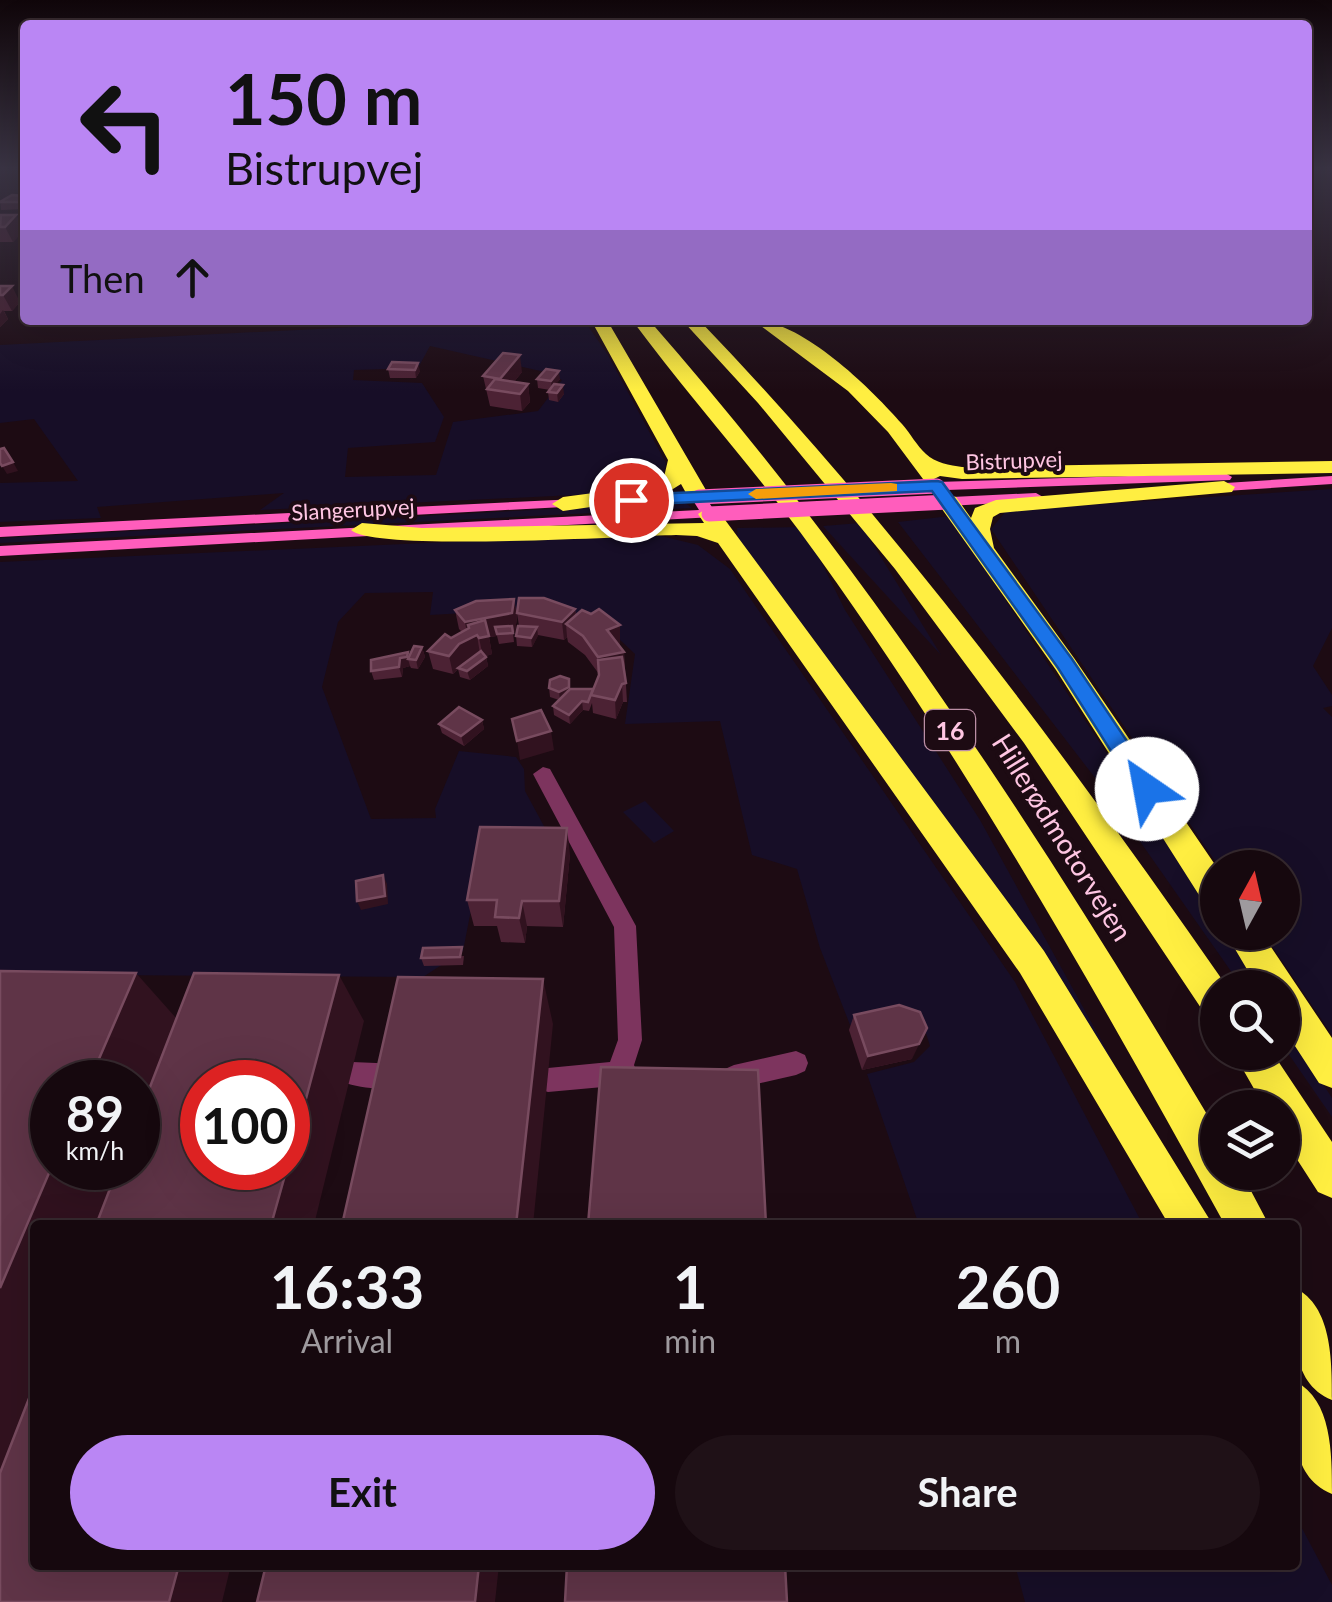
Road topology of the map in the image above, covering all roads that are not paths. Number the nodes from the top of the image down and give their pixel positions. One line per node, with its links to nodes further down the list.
1 (602, 325): 5 (highway)
2 (644, 325): 30 (highway, Hillerødmotorvejen / 16)
3 (695, 325): 19 (highway, Hillerødmotorvejen / 16)
4 (767, 325): 6 (highway)
5 (678, 460): 11 (highway); 12 (highway)
6 (920, 460): 7 (highway); 10 (highway)
7 (1332, 467)
8 (1332, 477): 9 (main road, Bistrupvej); 10 (main road, Bistrupvej)
9 (1224, 488): 10 (main road, Bistrupvej); 15 (highway)
10 (942, 494): 12 (main road, Bistrupvej, bridge); 15 (highway)
11 (564, 504): 12 (main road, Slangerupvej); 14 (main road, Slangerupvej)
12 (711, 516): 13 (highway); 33 (highway)
13 (362, 530): 16 (main road, Slangerupvej)
14 (0, 532)
15 (983, 547): 18 (highway)
16 (0, 551)
17 (544, 774): 24 (street)
18 (1200, 869)
19 (1200, 976)
20 (1300, 1021): 23 (highway)
21 (796, 1063): 28 (street)
22 (1262, 1070): 31 (highway)
23 (1332, 1070)
24 (618, 1072): 26 (street); 29 (street)
25 (352, 1074): 27 (street)
26 (653, 1075)
27 (408, 1076)
28 (704, 1079)
29 (548, 1080)
30 (1200, 1142)
31 (1332, 1178)
32 (1228, 1190): 34 (highway, Hillerødmotorvejen / 16)
33 (1189, 1220)
34 (1245, 1220)
35 (1300, 1319): 36 (highway)
36 (1332, 1377)
37 (1300, 1413): 38 (highway)
38 (1332, 1470)

